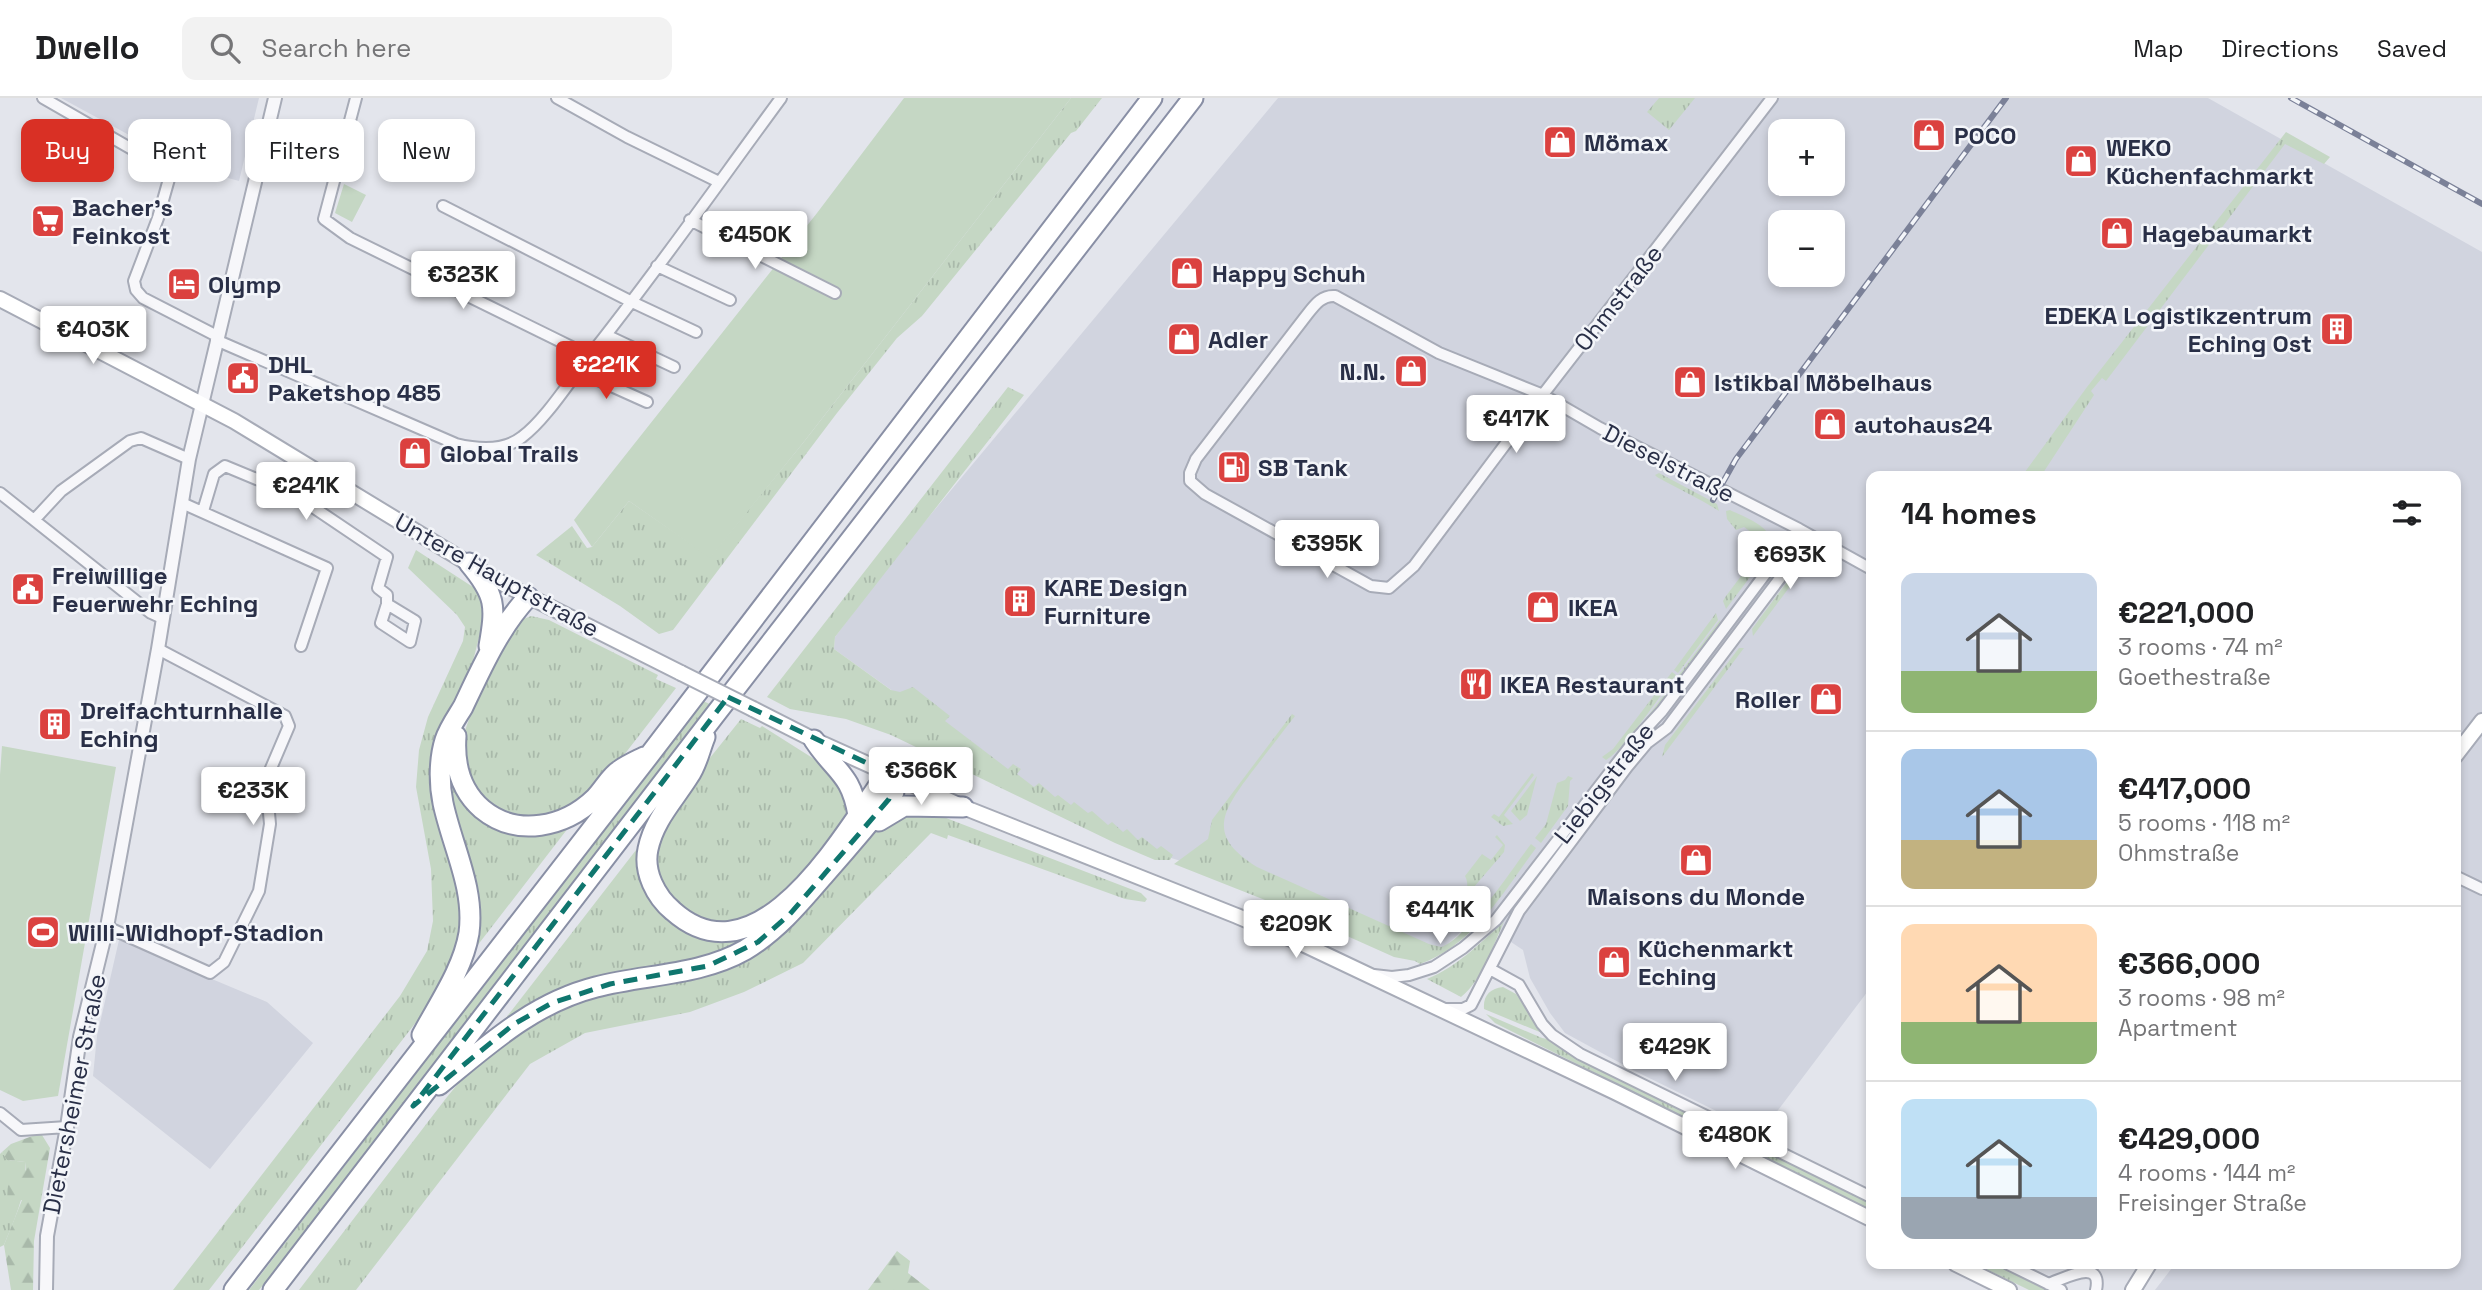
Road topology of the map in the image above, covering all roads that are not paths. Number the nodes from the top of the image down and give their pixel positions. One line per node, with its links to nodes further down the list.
1 (43, 98): 19 (street)
2 (275, 98): 19 (street, Dietersheimer Straße)
3 (356, 98): 20 (street)
4 (557, 98): 9 (street)
5 (781, 98): 9 (street)
6 (1152, 98): 48 (highway)
7 (1194, 98): 44 (highway)
8 (1772, 98): 23 (street, Ohmstraße)
9 (719, 182): 11 (street)
10 (443, 206): 16 (street)
11 (690, 220): 12 (street); 13 (street)
12 (657, 267): 15 (street); 16 (street)
13 (835, 293)
14 (0, 299): 24 (main road, Untere Hauptstraße)
15 (730, 300)
16 (632, 302): 17 (street); 18 (street)
17 (696, 332)
18 (606, 335): 20 (street); 21 (street)
19 (217, 338): 22 (street); 24 (street, Dietersheimer Straße)
20 (590, 356): 22 (street)
21 (674, 367)
22 (578, 371): 25 (street)
23 (1542, 395): 31 (street, Dieselstraße); 34 (street, Ohmstraße); 34 (street, Dieselstraße)
24 (201, 402): 26 (street, Dietersheimer Straße); 33 (main road, Untere Hauptstraße)
25 (647, 402)
26 (189, 459): 28 (street, Dietersheimer Straße); 30 (street)
27 (0, 493): 30 (street)
28 (182, 503): 29 (street); 38 (street, Dietersheimer Straße)
29 (203, 511): 37 (street); 40 (street)
30 (35, 519): 38 (street)
31 (1799, 529): 32 (street, Dieselstraße); 56 (street, Liebigstraße)
32 (1811, 537): 35 (street, Dieselstraße); 55 (street, Liebigstraße)
33 (469, 563): 36 (main road, Untere Hauptstraße); 39 (highway)
34 (1414, 566)
35 (1866, 566)
36 (524, 595): 39 (highway); 42 (highway); 46 (main road, Untere Hauptstraße, bridge)
37 (387, 604)
38 (162, 618): 41 (street, Dietersheimer Straße)
39 (494, 618): 42 (highway)
40 (301, 646)
41 (158, 649): 54 (street, Dietersheimer Straße); 54 (street)
42 (487, 657): 43 (highway)
43 (457, 719): 48 (highway); 60 (highway)
44 (711, 719): 51 (highway); 61 (highway)
45 (2482, 721): 47 (main road)
46 (814, 740): 49 (main road, Untere Hauptstraße); 51 (highway)
47 (2461, 748)
48 (651, 753): 60 (highway)
49 (894, 776): 50 (main road, Untere Hauptstraße); 51 (highway)
50 (963, 807): 51 (highway); 56 (main road, Untere Hauptstraße)
51 (860, 823): 61 (highway)
52 (2461, 879): 53 (street)
53 (2482, 889)
54 (107, 927): 63 (street, Dietersheimer Straße)
55 (1490, 969): 57 (street, Liebigstraße); 64 (street)
56 (1369, 974): 58 (main road)
57 (1471, 1004): 58 (street); 59 (street)
58 (1436, 1007): 59 (main road)
59 (1490, 1033): 65 (main road)
60 (397, 1083): 72 (highway)
61 (413, 1106): 73 (highway)
62 (0, 1113): 63 (street)
63 (67, 1127): 71 (street, Dietersheimer Straße)
64 (1866, 1195)
65 (1866, 1217)
66 (1966, 1269): 74 (main road)
67 (2018, 1269): 69 (street)
68 (2146, 1269): 70 (main road)
69 (2049, 1284): 75 (street); 76 (street)
70 (2134, 1289)
71 (46, 1290)
72 (234, 1290)
73 (273, 1290)
74 (2008, 1290)
75 (2061, 1290)
76 (2096, 1290)

